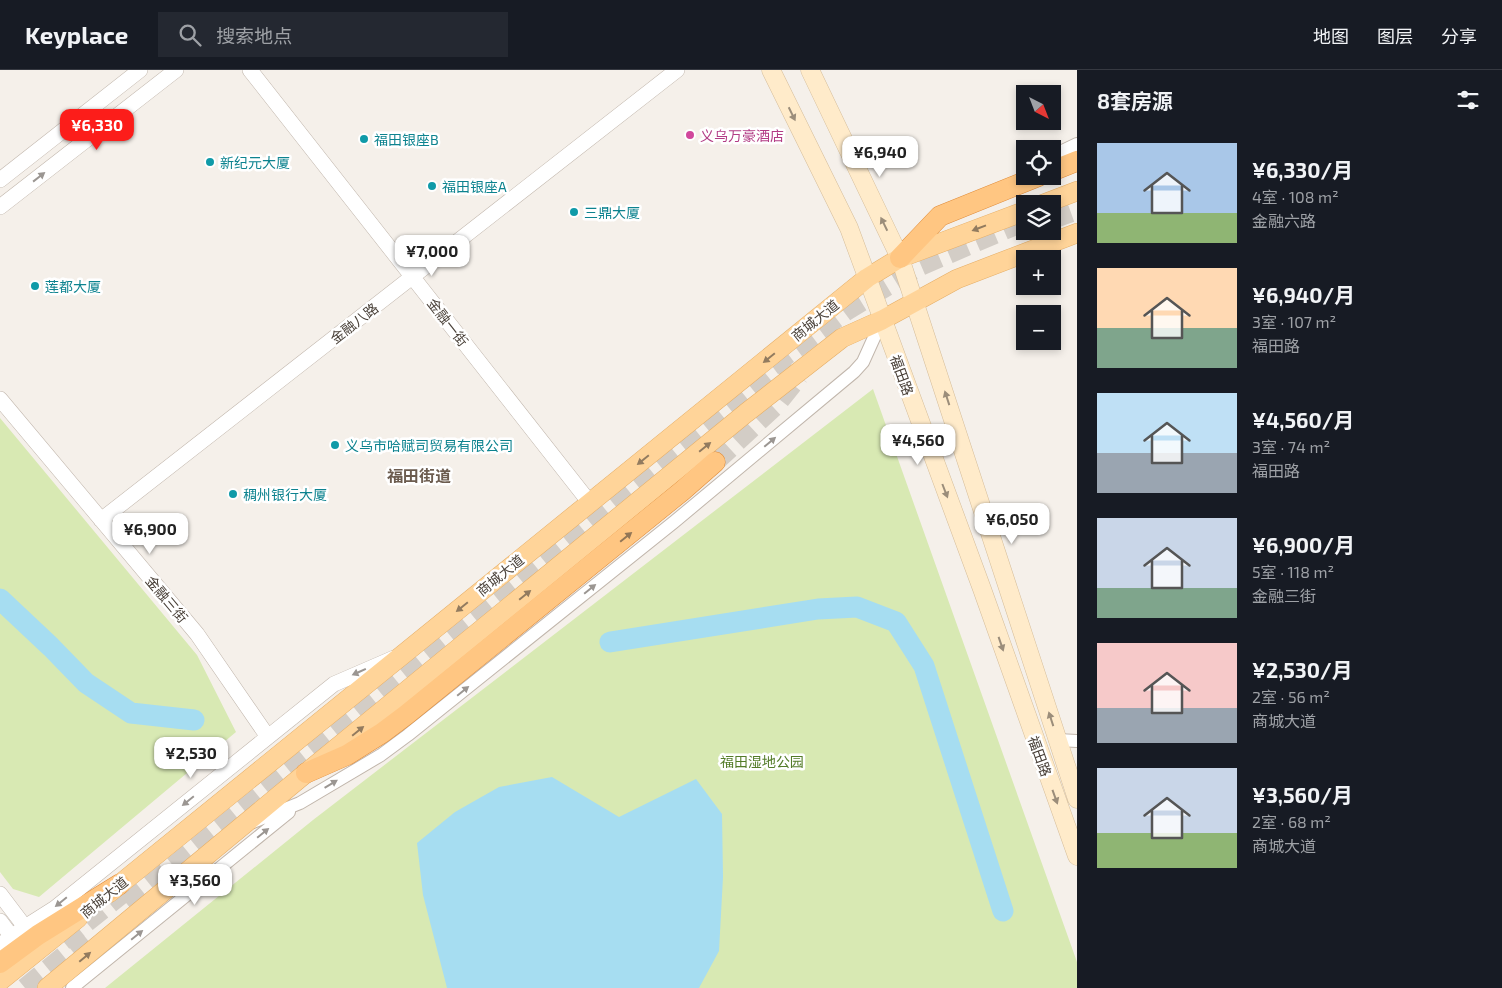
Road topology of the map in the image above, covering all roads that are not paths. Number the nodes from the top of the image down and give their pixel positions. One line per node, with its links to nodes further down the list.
1 (140, 70): 11 (street)
2 (176, 70): 15 (street, one-way to 2)
3 (250, 70): 19 (street, 金融一街)
4 (677, 70): 19 (street, 金融八路)
5 (771, 70): 20 (main road, 福田路, one-way to 20)
6 (812, 71): 18 (main road, 福田路, one-way to 6)
7 (1077, 144): 8 (street)
8 (1061, 152)
9 (1077, 160): 10 (highway)
10 (1061, 167)
11 (0, 180)
12 (1016, 183): 18 (highway)
13 (1077, 191): 14 (main road)
14 (1061, 197)
15 (0, 207)
16 (1016, 213): 18 (main road, 商城大道, one-way to 18)
17 (1077, 233): 21 (main road)
18 (900, 258): 20 (main road, 商城大道); 21 (main road, 福田路)
19 (413, 277): 25 (street, 金融一街); 26 (street, 金融八路)
20 (867, 278): 22 (main road, 福田路); 25 (main road, 商城大道, one-way to 25)
21 (916, 301): 22 (main road); 29 (main road, 福田路, one-way to 21)
22 (882, 320): 31 (main road, one-way to 22); 33 (street, one-way to 22); 35 (main road, 福田路, one-way to 35)
23 (0, 399): 26 (street, 金融三街)
24 (715, 462): 31 (highway, one-way to 24)
25 (590, 503): 27 (main road, 商城大道, one-way to 27)
26 (101, 520): 28 (street, 金融三街)
27 (404, 653): 28 (street, one-way to 28); 36 (main road, 商城大道)
28 (268, 737): 39 (street, one-way to 39)
29 (1058, 740): 30 (street); 32 (main road, 福田路)
30 (1077, 740)
31 (306, 773): 34 (main road)
32 (1077, 799)
33 (300, 803): 34 (street); 44 (street, one-way to 33)
34 (240, 828): 43 (main road, one-way to 34)
35 (1077, 856)
36 (120, 884): 41 (highway); 42 (main road, 商城大道)
37 (0, 894): 39 (street)
38 (0, 921): 40 (street)
39 (25, 927): 40 (street)
40 (6, 941)
41 (0, 963)
42 (0, 981)
43 (47, 988)
44 (72, 988)

